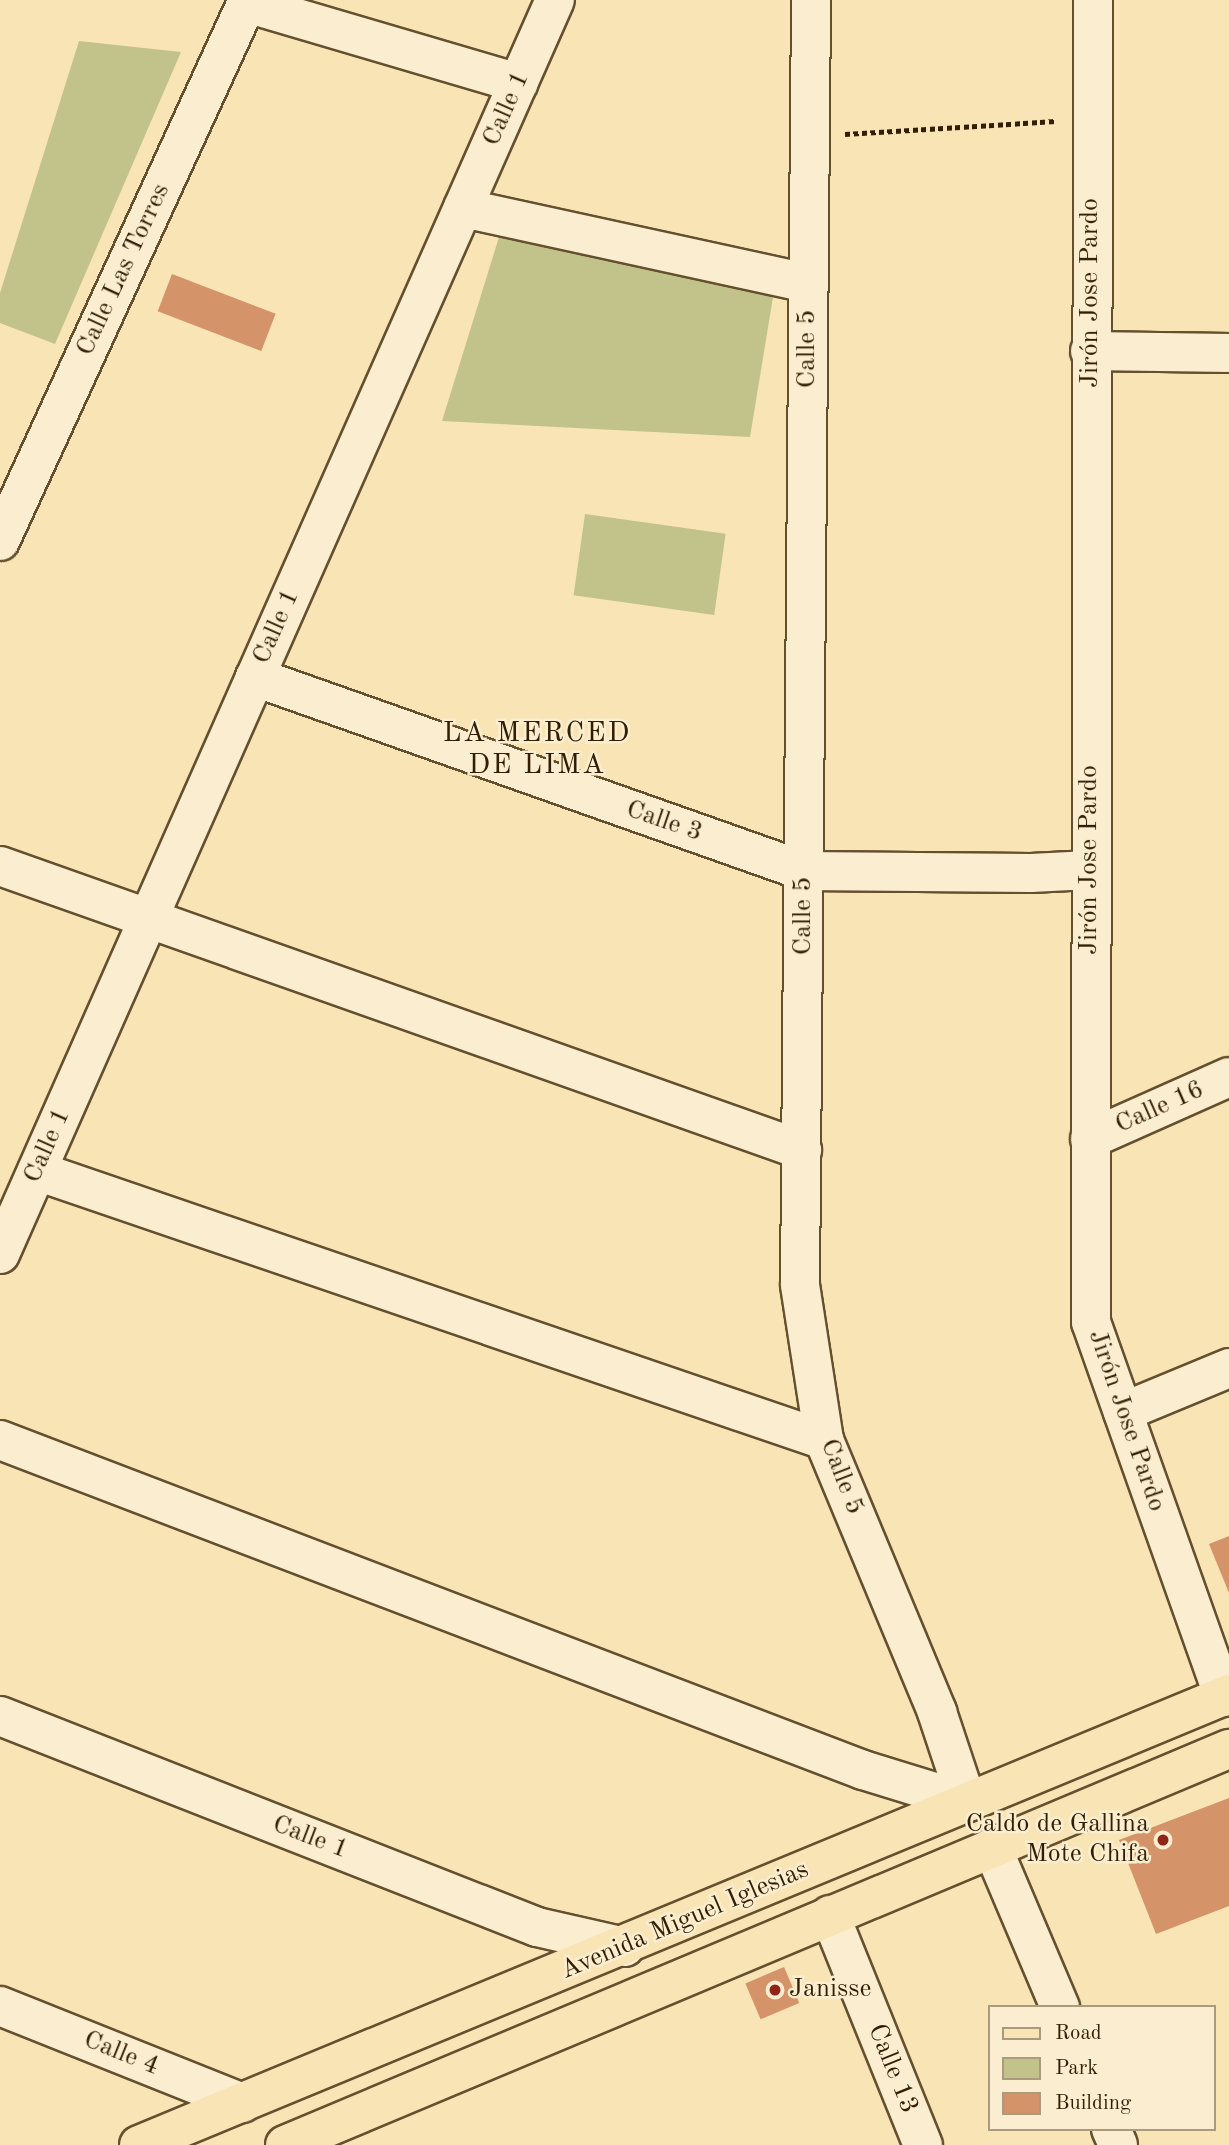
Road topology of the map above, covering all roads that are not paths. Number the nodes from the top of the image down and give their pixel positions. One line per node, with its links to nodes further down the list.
1 (555, 0): 5 (street, Calle 1)
2 (811, 0): 7 (street, Calle 5)
3 (1093, 0): 8 (street, Jirón Jose Pardo)
4 (247, 2): 5 (street); 10 (street, Calle Las Torres)
5 (518, 83): 6 (street, Calle 1)
6 (463, 208): 7 (street); 11 (street, Calle 1)
7 (808, 283): 14 (street, Calle 5)
8 (1090, 351): 9 (street); 13 (street, Jirón Jose Pardo)
9 (1229, 353)
10 (0, 541)
11 (255, 677): 14 (street, Calle 3); 15 (street, Calle 1)
12 (0, 866): 15 (street)
13 (1090, 870): 14 (street, Calle 3); 17 (street, Jirón Jose Pardo)
14 (804, 871): 18 (street, Calle 5)
15 (149, 918): 18 (street); 19 (street, Calle 1)
16 (1229, 1077): 17 (street, Calle 16)
17 (1090, 1139): 22 (street, Jirón Jose Pardo)
18 (802, 1150): 24 (street, Calle 5)
19 (37, 1171): 20 (street, Calle 1); 24 (street)
20 (0, 1254)
21 (1229, 1367): 22 (street)
22 (1123, 1412): 25 (street, Jirón Jose Pardo)
23 (0, 1440): 28 (street)
24 (824, 1440): 28 (street, Calle 5)
25 (1226, 1695): 28 (main road, Avenida Miguel Iglesias)
26 (0, 1716): 31 (street, Calle 1)
27 (1229, 1749): 29 (main road, Avenida Miguel Iglesias)
28 (967, 1802): 31 (main road, Avenida Miguel Iglesias)
29 (992, 1847): 30 (main road, Avenida Miguel Iglesias); 32 (street)
30 (830, 1915): 35 (main road, Avenida Miguel Iglesias); 37 (street, Calle 13)
31 (625, 1947): 34 (main road, Avenida Miguel Iglesias)
32 (1059, 2005)
33 (0, 2006): 34 (street, Calle 4)
34 (242, 2103): 36 (main road, Avenida Miguel Iglesias)
35 (303, 2143)
36 (139, 2145)
37 (923, 2145)

